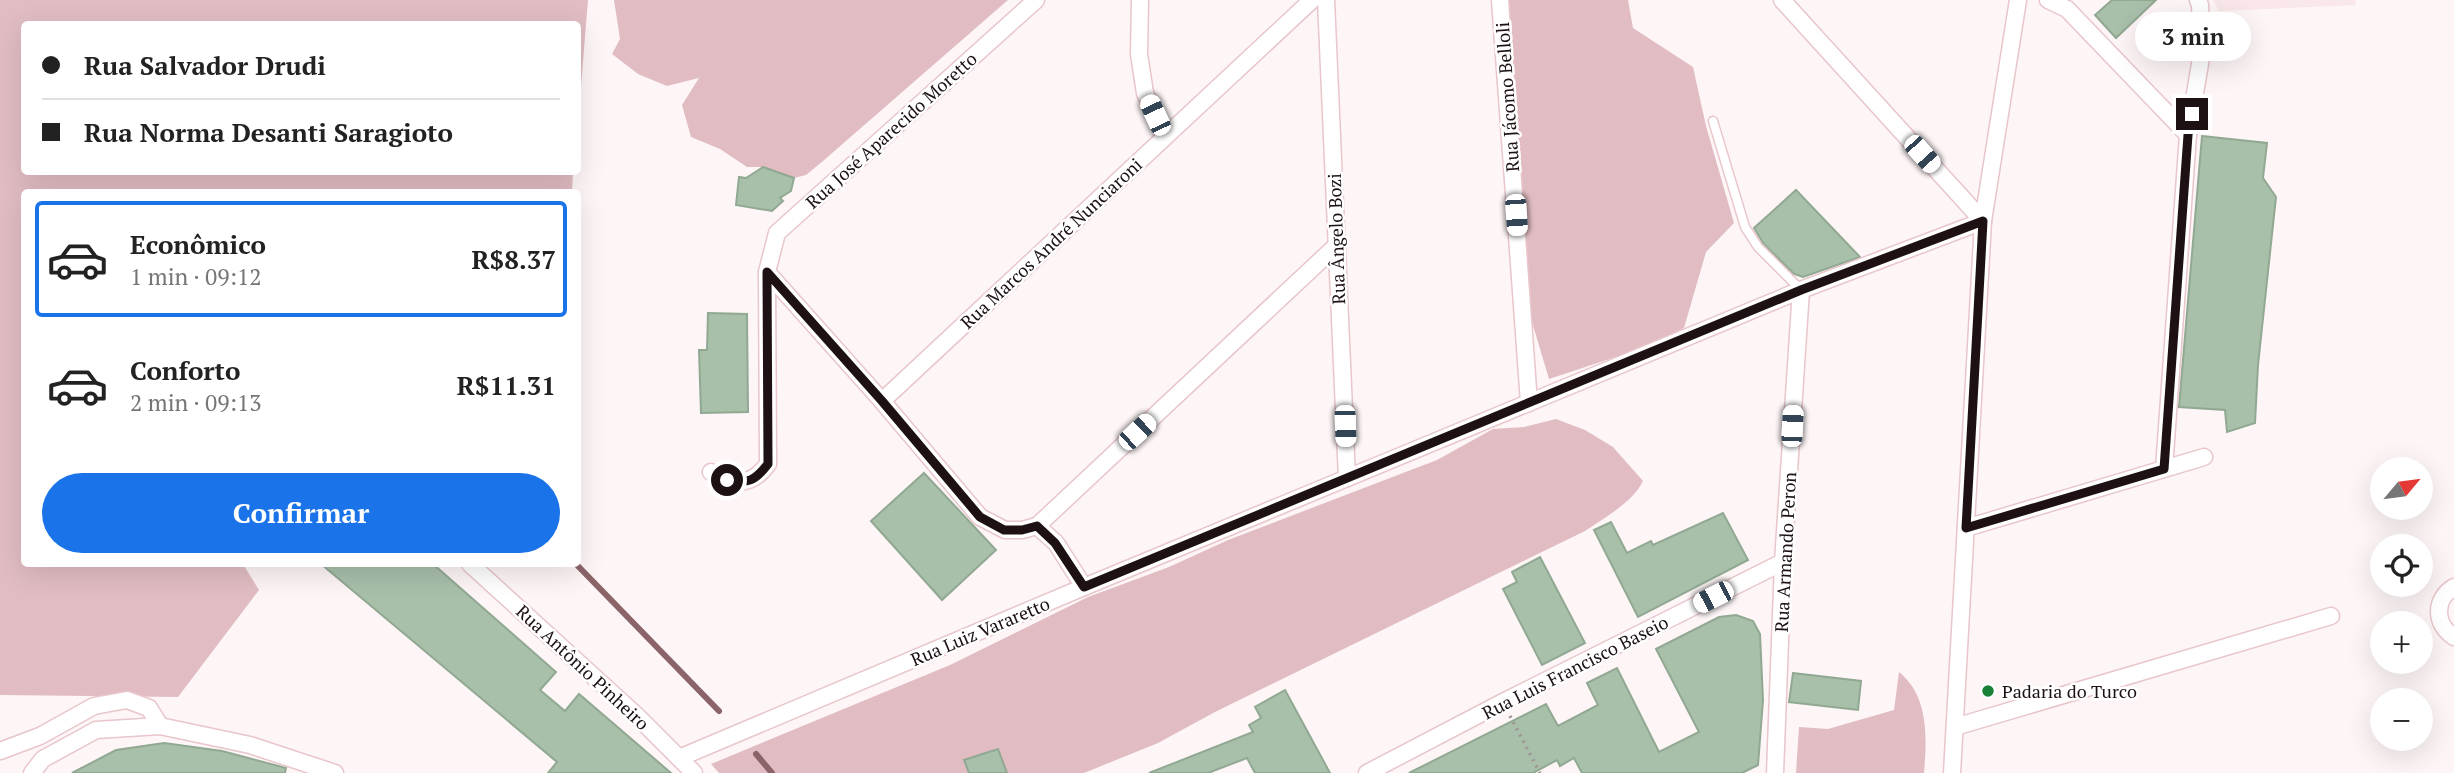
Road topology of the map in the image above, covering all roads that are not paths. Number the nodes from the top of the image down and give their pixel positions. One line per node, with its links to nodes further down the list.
1 (1035, 0): 15 (street, Rua José Aparecido Moretto)
2 (1140, 0): 12 (street)
3 (1312, 0): 12 (street, Rua Marcos André Nunciaroni)
4 (1326, 0): 14 (street, Rua Ângelo Bozi)
5 (1500, 0): 18 (street, Rua Jácomo Belloli)
6 (1782, 0): 13 (street)
7 (2018, 0): 13 (street)
8 (2048, 0): 11 (street)
9 (2198, 0): 11 (street)
10 (1713, 121): 16 (lane)
11 (2188, 135): 20 (street)
12 (1165, 136): 17 (street, Rua Marcos André Nunciaroni)
13 (1983, 221): 16 (street, Rua Luiz Vararetto); 24 (street)
14 (1337, 245): 22 (street, Rua Ângelo Bozi); 23 (street)
15 (767, 272): 17 (street); 21 (street, Rua José Aparecido Moretto)
16 (1801, 290): 18 (street, Rua Luiz Vararetto); 25 (street, Rua Armando Peron)
17 (882, 401): 23 (street)
18 (1529, 403): 22 (street, Rua Luiz Vararetto)
19 (2204, 457): 20 (street)
20 (2164, 469): 24 (street)
21 (711, 472)
22 (1347, 478): 28 (street, Rua Luiz Vararetto)
23 (1037, 526): 28 (street)
24 (1966, 528): 32 (street)
25 (1783, 562): 38 (street, Rua Luis Francisco Baseio); 39 (street, Rua Armando Peron)
26 (473, 567): 34 (street, Rua Antônio Pinheiro)
27 (2453, 584): 30 (street)
28 (1084, 587): 34 (street, Rua Luiz Vararetto)
29 (2331, 616): 32 (street)
30 (2453, 637)
31 (160, 726): 33 (street); 35 (street); 36 (street)
32 (1955, 727): 40 (street)
33 (0, 751)
34 (679, 758): 37 (street, Rua Antônio Pinheiro)
35 (32, 773)
36 (334, 773)
37 (694, 773)
38 (1367, 773)
39 (1775, 773)
40 (1952, 773)

